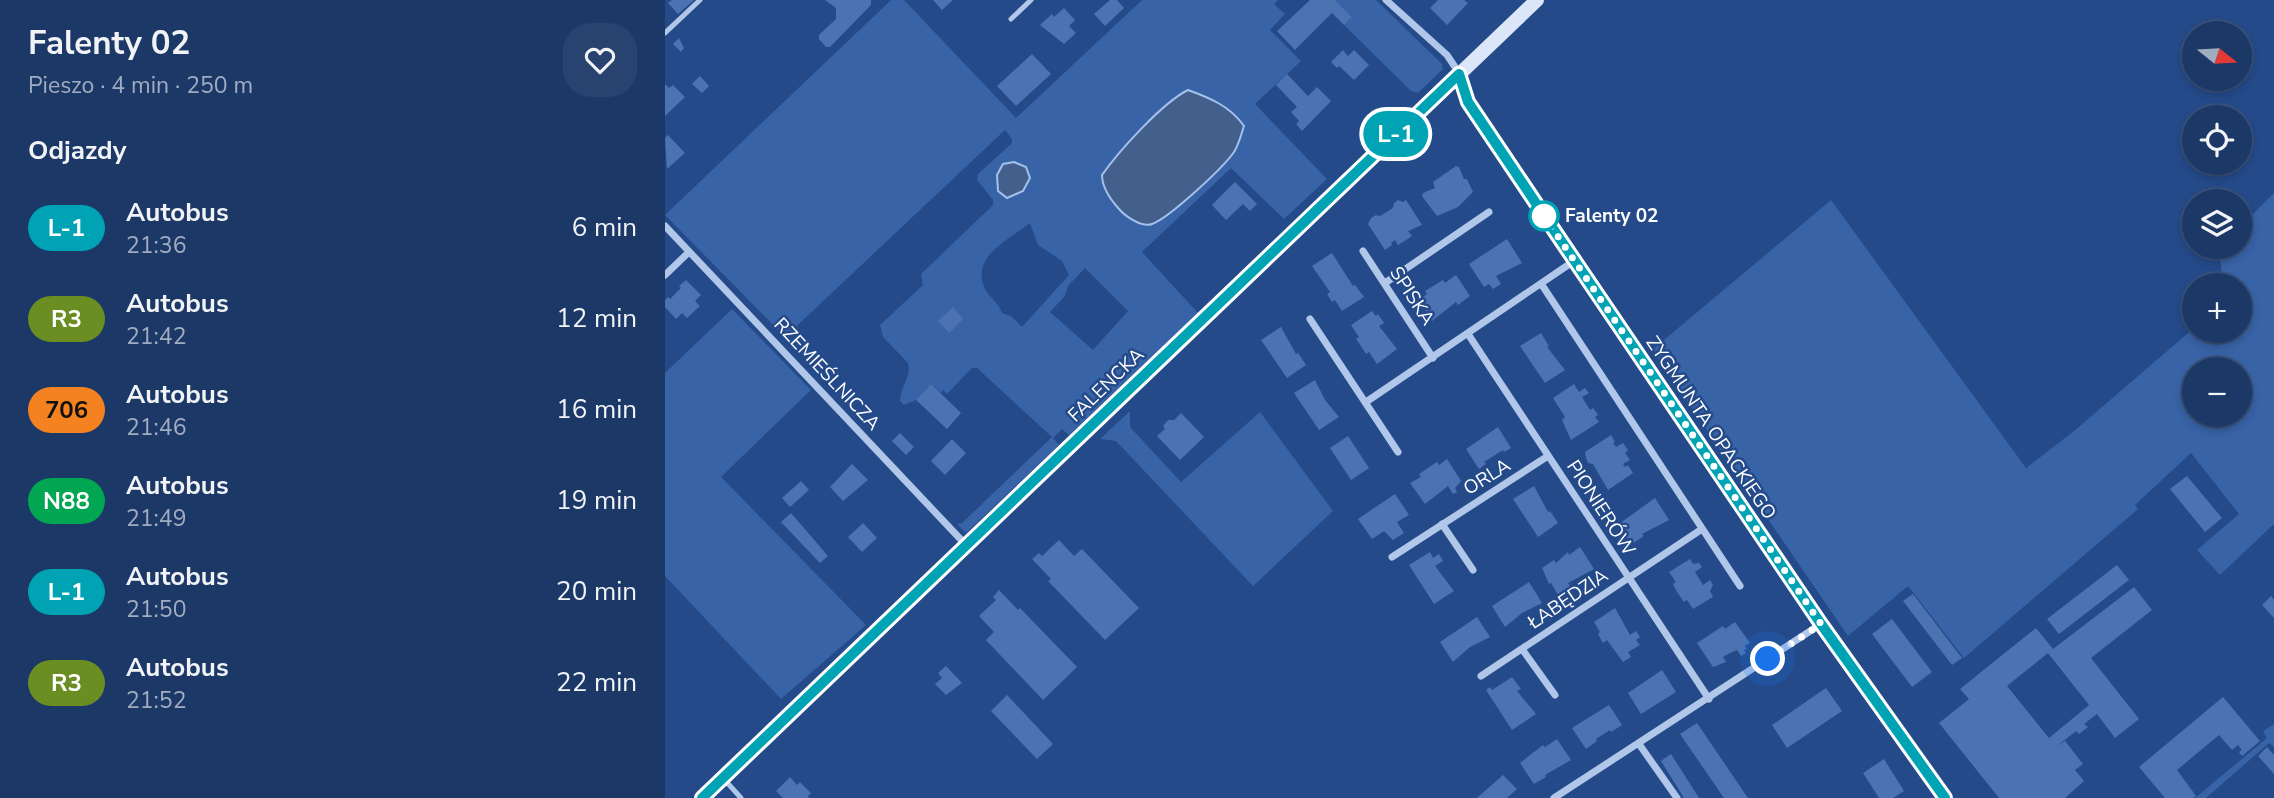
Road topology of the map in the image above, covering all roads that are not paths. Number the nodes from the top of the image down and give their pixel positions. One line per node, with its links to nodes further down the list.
1 (700, 0): 6 (lane)
2 (1031, 0): 5 (lane)
3 (1386, 0): 7 (street)
4 (1537, 0): 7 (street, FALENCKA)
5 (1011, 19)
6 (665, 33)
7 (1459, 74): 12 (street, ZYGMUNTA OPACKIEGO); 24 (street, FALENCKA)
8 (1489, 212): 14 (street)
9 (665, 226): 11 (street, RZEMIEŚLNICZA)
10 (1363, 251): 14 (street, SPISKA)
11 (689, 252): 13 (street); 24 (street, RZEMIEŚLNICZA)
12 (1574, 261): 15 (street); 29 (street, ZYGMUNTA OPACKIEGO)
13 (665, 275)
14 (1385, 283): 18 (street, SPISKA)
15 (1542, 285): 17 (street); 23 (street)
16 (1310, 320): 19 (street)
17 (1468, 334): 18 (street); 21 (street, PIONIERÓW)
18 (1433, 358): 19 (street)
19 (1366, 402): 20 (street)
20 (1398, 452)
21 (1548, 456): 22 (street, ORLA); 27 (street, PIONIERÓW)
22 (1442, 524): 25 (street, ORLA); 26 (street)
23 (1702, 529): 27 (street, ŁABĘDZIA); 28 (street)
24 (966, 545): 35 (street, FALENCKA)
25 (1392, 557)
26 (1473, 570)
27 (1629, 578): 30 (street, ŁABĘDZIA); 33 (street, PIONIERÓW)
28 (1740, 586)
29 (1821, 624): 33 (street); 40 (street, ZYGMUNTA OPACKIEGO)
30 (1522, 649): 31 (street, ŁABĘDZIA); 32 (street, ŁABĘDZIA)
31 (1481, 676)
32 (1555, 695)
33 (1709, 699): 34 (street)
34 (1639, 744): 38 (street); 39 (street)
35 (723, 778): 36 (street, FALENCKA); 37 (lane)
36 (702, 798)
37 (741, 798)
38 (1554, 798)
39 (1677, 798)
40 (1945, 798)

